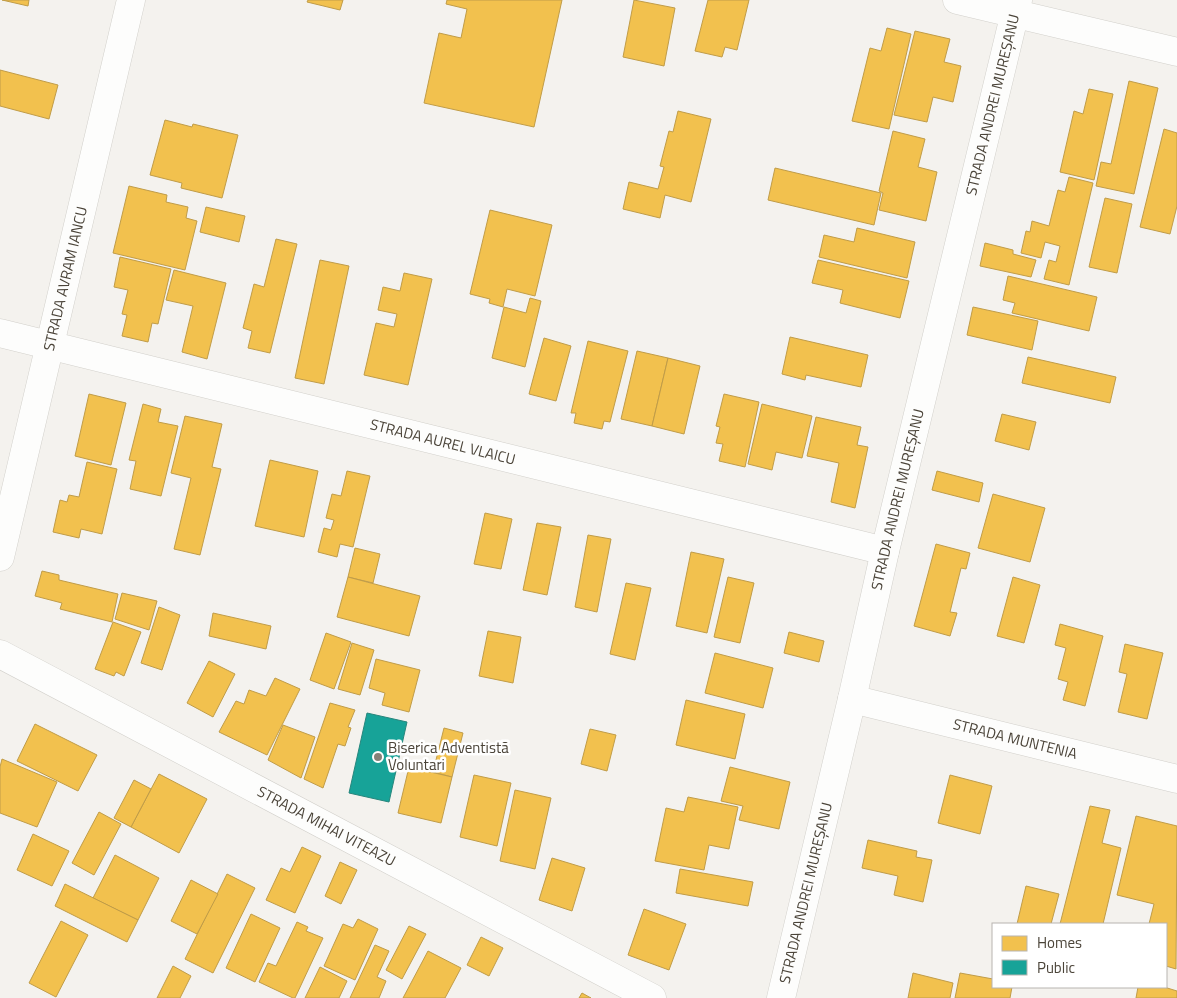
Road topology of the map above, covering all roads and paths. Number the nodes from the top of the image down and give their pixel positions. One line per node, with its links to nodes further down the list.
1 (131, 0): 6 (street, STRADA AVRAM IANCU)
2 (957, 0): 3 (street)
3 (1016, 7): 4 (street); 7 (street, STRADA ANDREI MUREȘANU)
4 (1177, 52)
5 (0, 333): 6 (street, STRADA AUREL VLAICU)
6 (49, 345): 7 (street, STRADA AUREL VLAICU); 8 (street, STRADA AVRAM IANCU)
7 (885, 551): 10 (street, STRADA ANDREI MUREȘANU)
8 (0, 557)
9 (0, 654): 12 (street, STRADA MIHAI VITEAZU)
10 (852, 699): 11 (street, STRADA MUNTENIA); 13 (street, STRADA ANDREI MUREȘANU)
11 (1177, 779)
12 (652, 998)
13 (782, 998)

